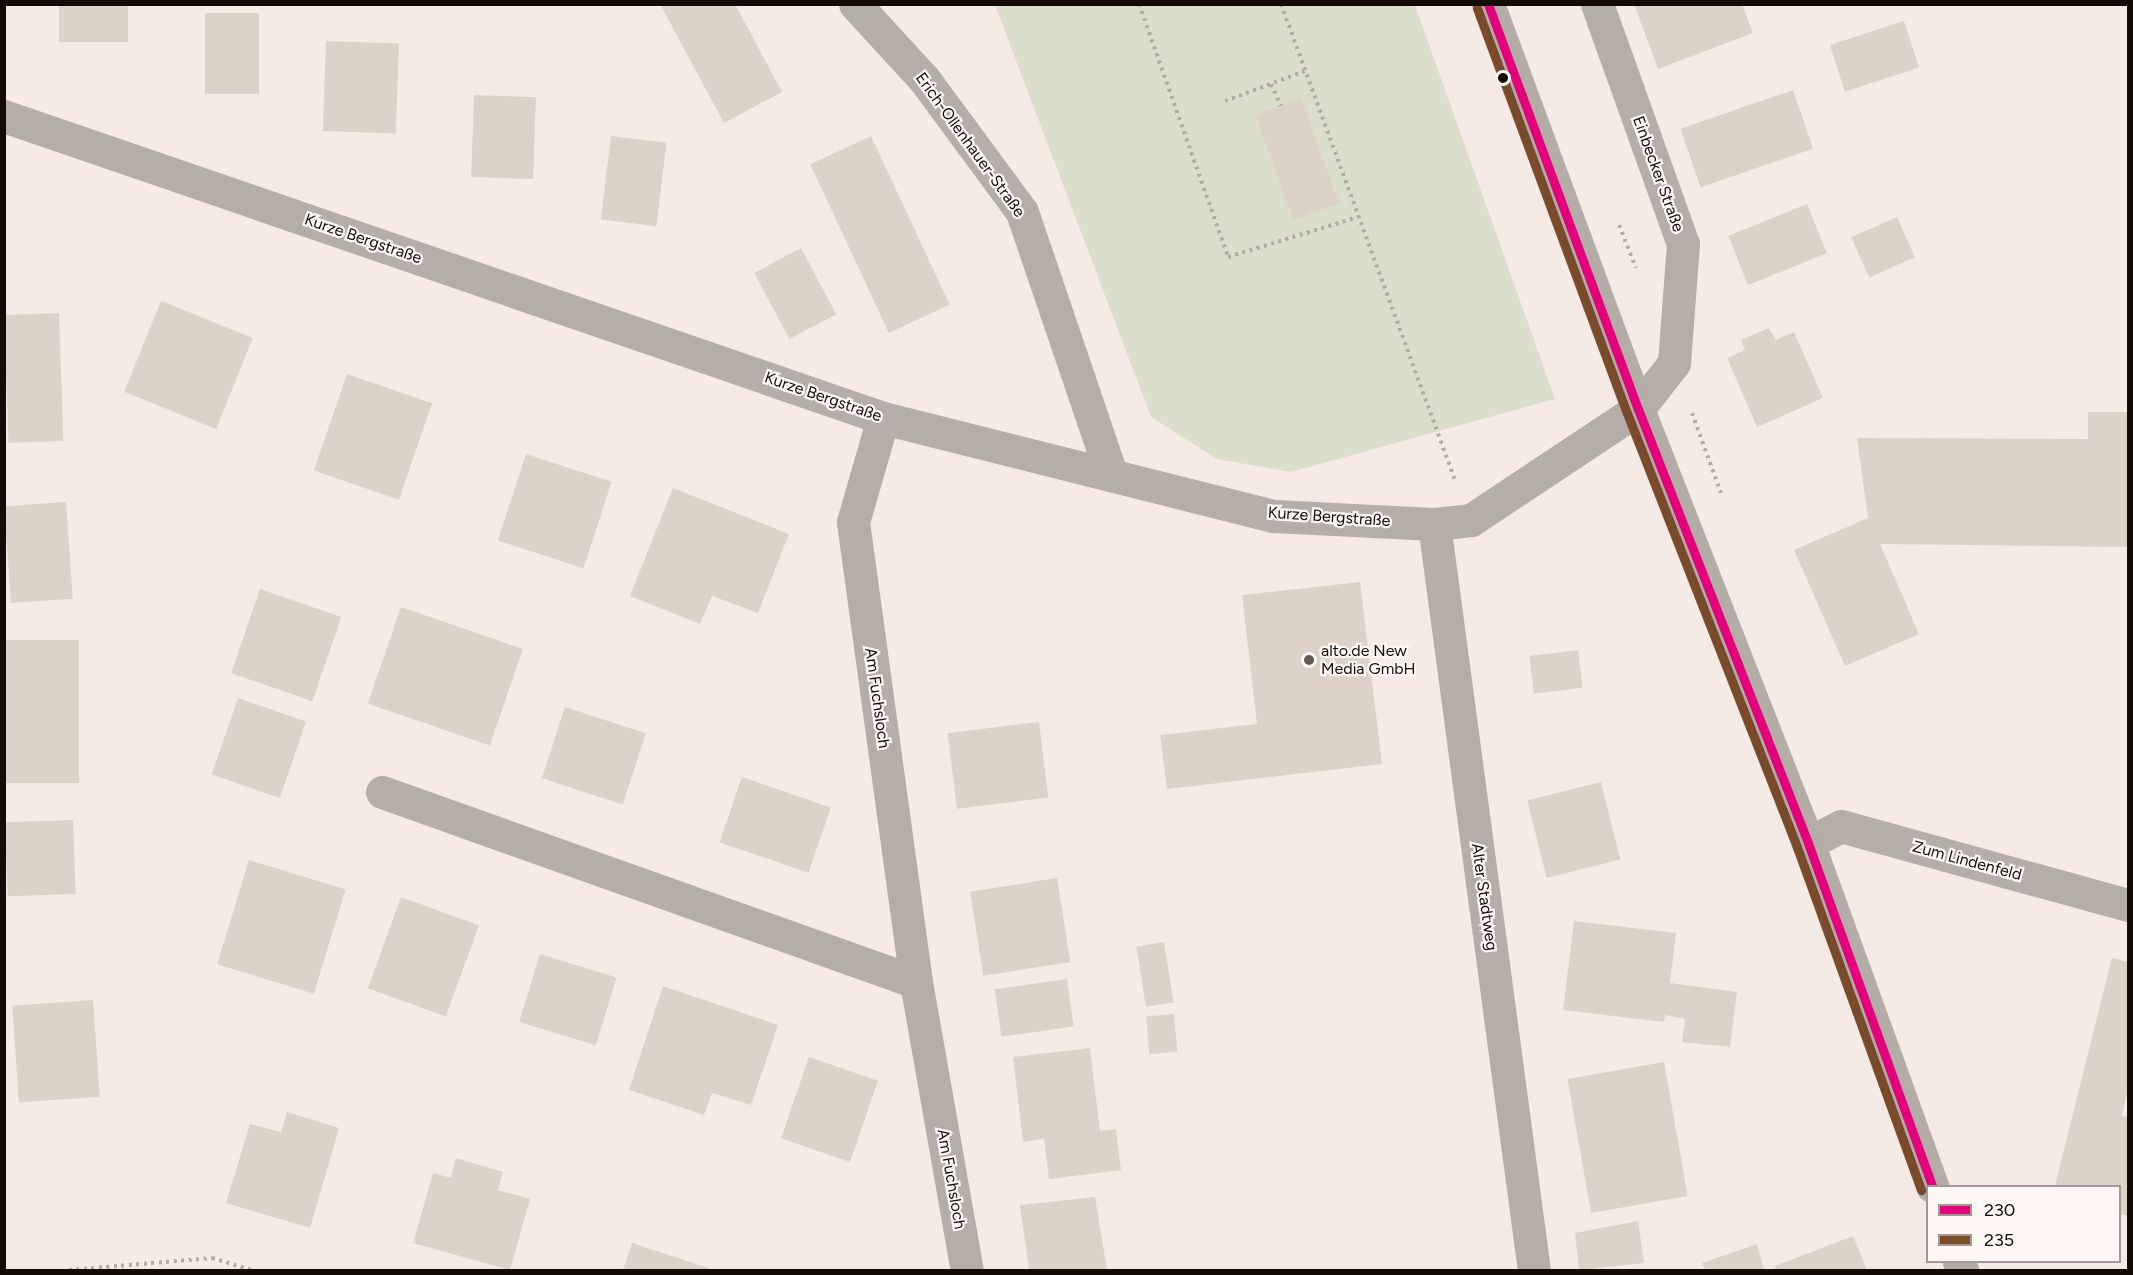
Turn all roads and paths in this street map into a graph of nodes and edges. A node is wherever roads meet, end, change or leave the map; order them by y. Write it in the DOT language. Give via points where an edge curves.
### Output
graph roads {
  1 [pos="855,4"];
  2 [pos="1139,4"];
  3 [pos="1281,4"];
  4 [pos="1488,4"];
  5 [pos="1597,4"];
  6 [pos="1305,71"];
  7 [pos="1271,84"];
  8 [pos="1225,101"];
  9 [pos="1281,106"];
  10 [pos="4,116"];
  11 [pos="1358,217"];
  12 [pos="1638,409"];
  13 [pos="882,418"];
  14 [pos="1111,474"];
  15 [pos="1471,520"];
  16 [pos="1434,524"];
  17 [pos="382,792"];
  18 [pos="1808,843"];
  19 [pos="2128,905"];
  20 [pos="916,982"];
  21 [pos="1932,1185"];
  22 [pos="69,1270"];
  23 [pos="252,1270"];
  24 [pos="968,1270"];
  25 [pos="1534,1270"];
  1 -- 14 [label="street, Erich-Ollenhauer-Straße" via="924,79 1023,212"];
  2 -- 11 [label="path" via="1228,257"];
  3 -- 6 [label="path"];
  4 -- 12 [label="street"];
  5 -- 12 [label="street, Einbecker Straße" via="1683,244 1674,363"];
  6 -- 7 [label="path"];
  6 -- 11 [label="path"];
  7 -- 8 [label="path"];
  7 -- 9 [label="path"];
  10 -- 13 [label="street, Kurze Bergstraße"];
  11 -- 15 [label="path"];
  12 -- 15 [label="street, Kurze Bergstraße"];
  12 -- 18 [label="street"];
  13 -- 14 [label="street, Kurze Bergstraße"];
  13 -- 20 [label="street, Am Fuchsloch" via="853,522"];
  14 -- 16 [label="street, Kurze Bergstraße" via="1274,516"];
  15 -- 16 [label="street, Kurze Bergstraße"];
  16 -- 25 [label="street, Alter Stadtweg"];
  17 -- 20 [label="street"];
  18 -- 19 [label="street, Zum Lindenfeld" via="1841,826"];
  18 -- 21 [label="street"];
  20 -- 24 [label="street, Am Fuchsloch"];
  22 -- 23 [label="path" via="212,1258"];
}
